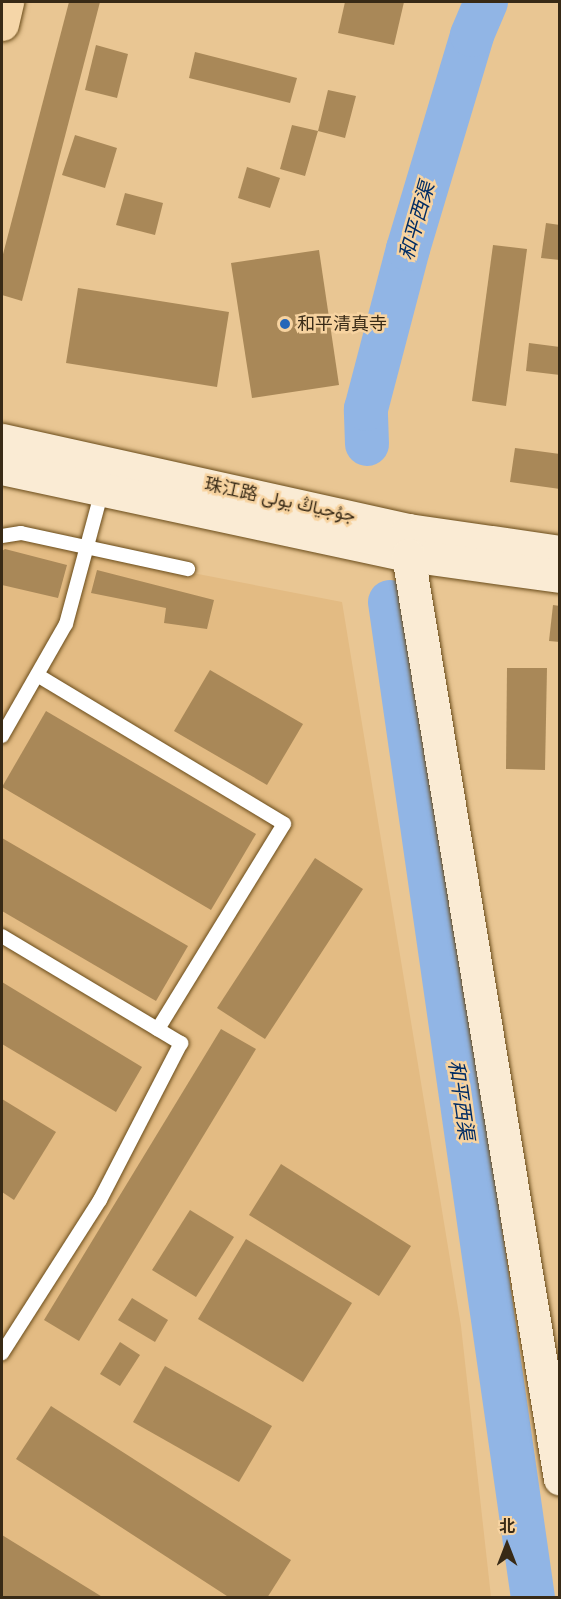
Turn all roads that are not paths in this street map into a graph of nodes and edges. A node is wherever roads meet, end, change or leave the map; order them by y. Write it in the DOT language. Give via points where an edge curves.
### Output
graph roads {
  1 [pos="7,2"];
  2 [pos="2,24"];
  3 [pos="2,440"];
  4 [pos="2,468"];
  5 [pos="102,491"];
  6 [pos="2,536"];
  7 [pos="408,542"];
  8 [pos="87,548"];
  9 [pos="560,552"];
  10 [pos="188,569"];
  11 [pos="560,576"];
  12 [pos="39,676"];
  13 [pos="2,736"];
  14 [pos="2,936"];
  15 [pos="158,1029"];
  16 [pos="2,1353"];
  17 [pos="560,1479"];
  1 -- 2 [label="main road"];
  3 -- 7 [label="street, 珠江路 جۇجياڭ يولى"];
  4 -- 5 [label="street, 珠江路 جۇجياڭ يولى"];
  5 -- 7 [label="street, 珠江路 جۇجياڭ يولى"];
  5 -- 8 [label="lane"];
  6 -- 8 [label="lane" via="21,532"];
  7 -- 9 [label="street, 珠江路 جۇجياڭ يولى"];
  7 -- 11 [label="street, 珠江路 جۇجياڭ يولى"];
  7 -- 17 [label="street"];
  8 -- 10 [label="lane"];
  8 -- 12 [label="lane" via="66,624"];
  12 -- 13 [label="lane"];
  12 -- 15 [label="lane" via="284,824"];
  14 -- 15 [label="lane"];
  15 -- 16 [label="lane" via="181,1043 100,1200"];
}
